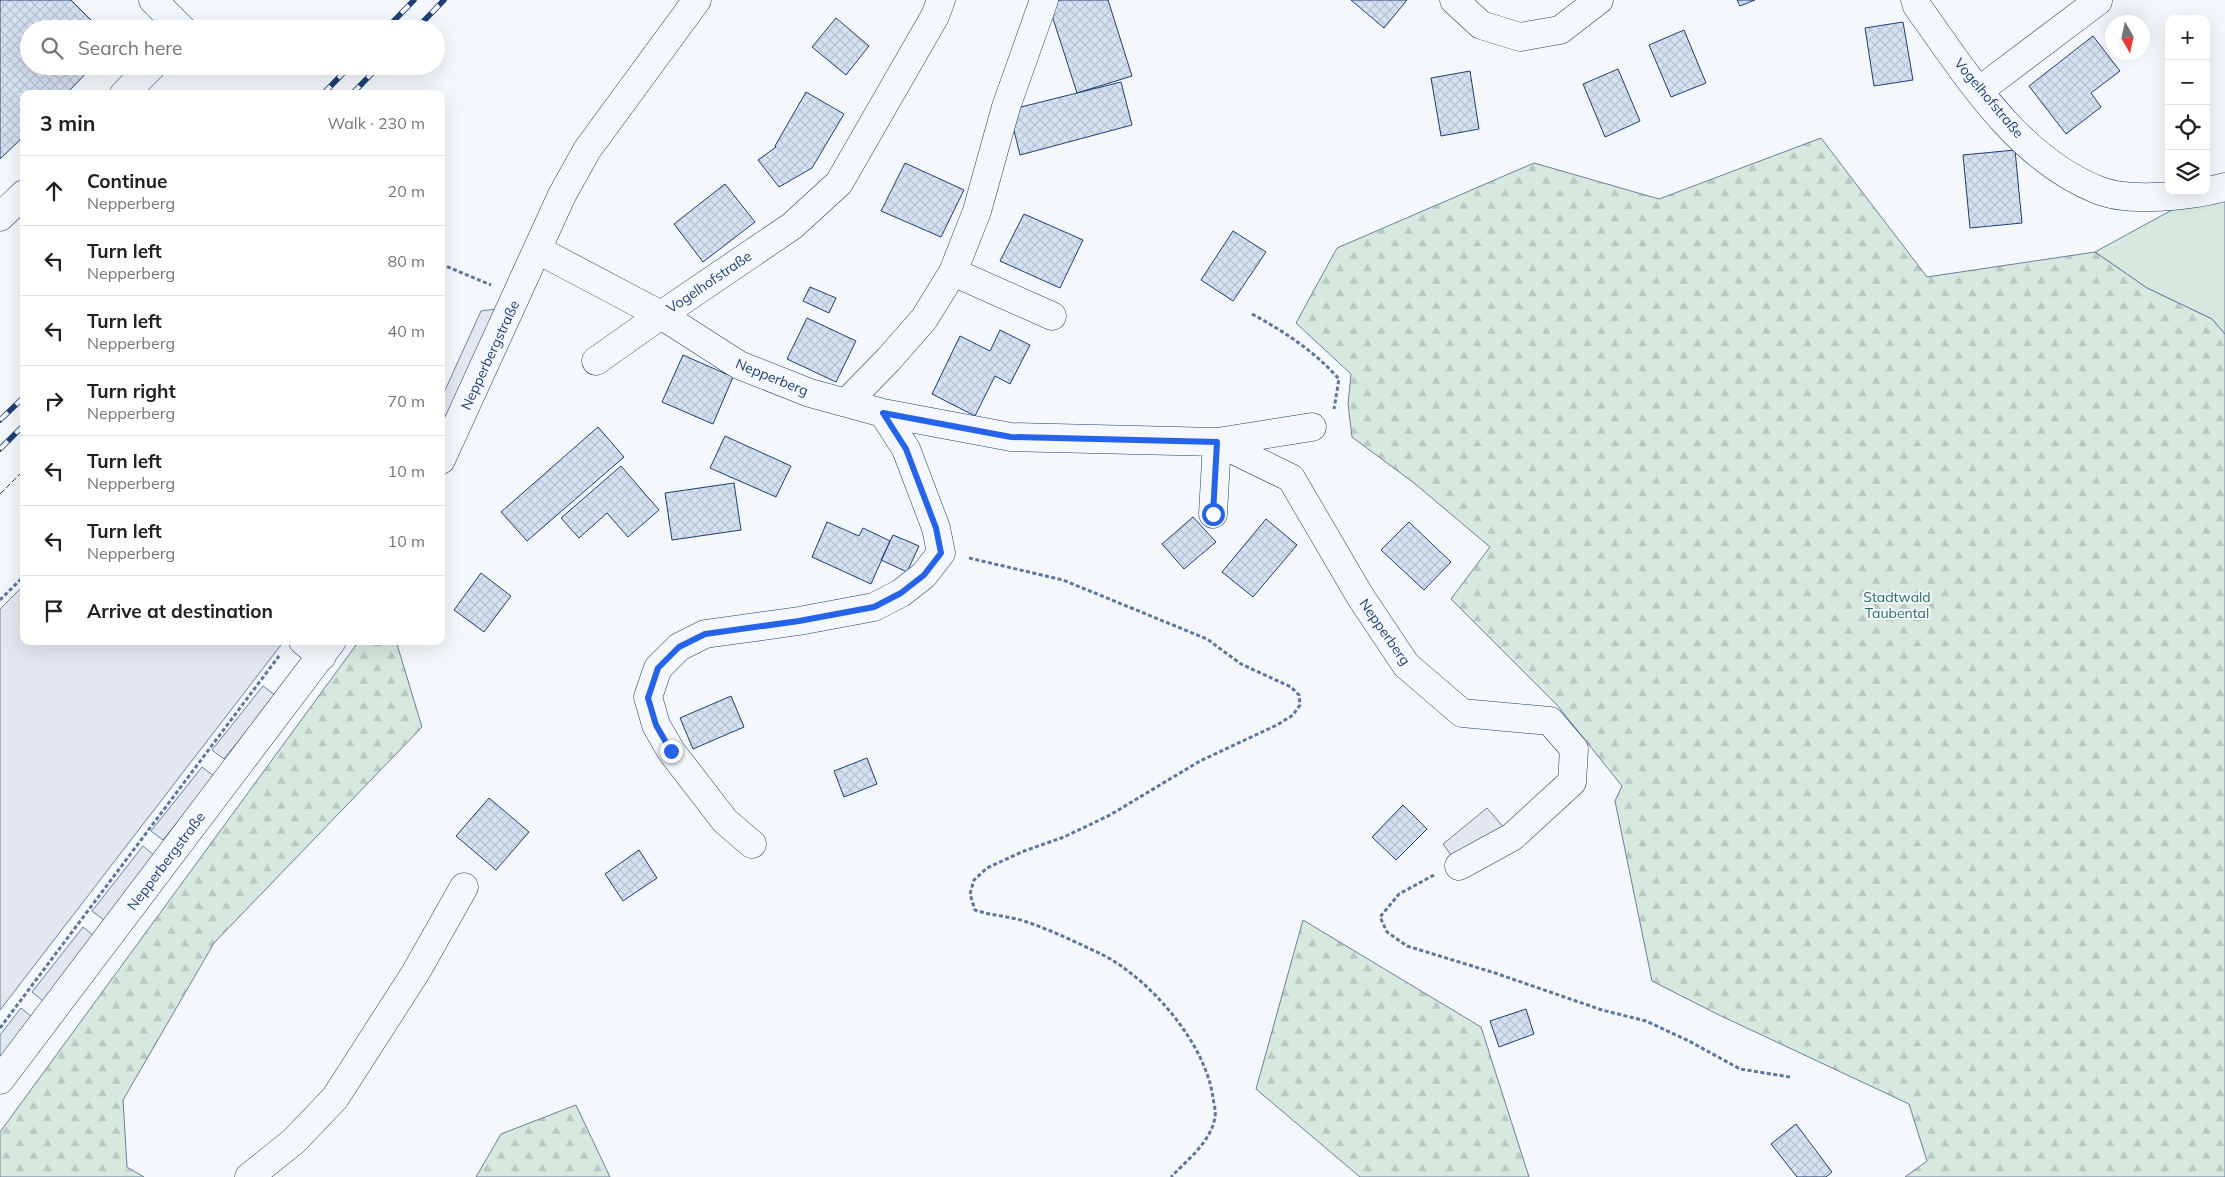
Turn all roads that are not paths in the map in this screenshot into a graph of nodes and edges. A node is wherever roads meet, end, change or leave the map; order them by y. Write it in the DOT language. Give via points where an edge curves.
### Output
graph roads {
  1 [pos="153,0"];
  2 [pos="697,0"];
  3 [pos="942,0"];
  4 [pos="1044,0"];
  5 [pos="1454,0"];
  6 [pos="1598,0"];
  7 [pos="1915,0"];
  8 [pos="2098,1"];
  9 [pos="173,20"];
  10 [pos="143,75"];
  11 [pos="128,90"];
  12 [pos="1980,90"];
  13 [pos="2225,187"];
  14 [pos="20,198"];
  15 [pos="0,217"];
  16 [pos="538,250"];
  17 [pos="954,272"];
  18 [pos="661,315"];
  19 [pos="1052,316"];
  20 [pos="596,362"];
  21 [pos="847,402"];
  22 [pos="883,413"];
  23 [pos="1312,427"];
  24 [pos="1217,442"];
  25 [pos="445,451"];
  26 [pos="1213,514"];
  27 [pos="310,647"];
  28 [pos="752,844"];
  29 [pos="1459,866"];
  30 [pos="464,886"];
  31 [pos="0,1080"];
  32 [pos="249,1177"];
  1 -- 9 [label="street"];
  2 -- 16 [label="street" via="587,150 562,195"];
  3 -- 18 [label="street, Vogelhofstraße" via="839,183 792,226"];
  4 -- 17 [label="street" via="1006,107 977,211"];
  5 -- 6 [label="street" via="1482,25 1520,37 1560,30"];
  7 -- 12 [label="street, Vogelhofstraße"];
  8 -- 12 [label="street"];
  10 -- 11 [label="street"];
  12 -- 13 [label="street, Vogelhofstraße" via="2015,132 2056,168 2099,191 2143,198"];
  14 -- 15 [label="street"];
  16 -- 18 [label="street, Vogelhofstraße"];
  16 -- 25 [label="street, Nepperbergstraße"];
  17 -- 19 [label="street"];
  17 -- 21 [label="street" via="924,319"];
  18 -- 20 [label="street"];
  18 -- 21 [label="street, Nepperberg" via="739,365 810,393"];
  21 -- 22 [label="street, Nepperberg"];
  22 -- 24 [label="street, Nepperberg" via="1011,437"];
  22 -- 28 [label="street" via="906,449 936,528 941,553 924,575 901,593 874,607 705,634 679,647 658,668 648,698 656,725 671,751 725,821"];
  23 -- 24 [label="street"];
  24 -- 26 [label="street"];
  24 -- 29 [label="street, Nepperberg" via="1291,478 1360,596 1406,665 1462,713 1550,721 1574,749 1572,782 1512,837"];
  27 -- 31 [label="street, Nepperbergstraße"];
  30 -- 32 [label="street" via="416,972 335,1098 294,1140"];
}
